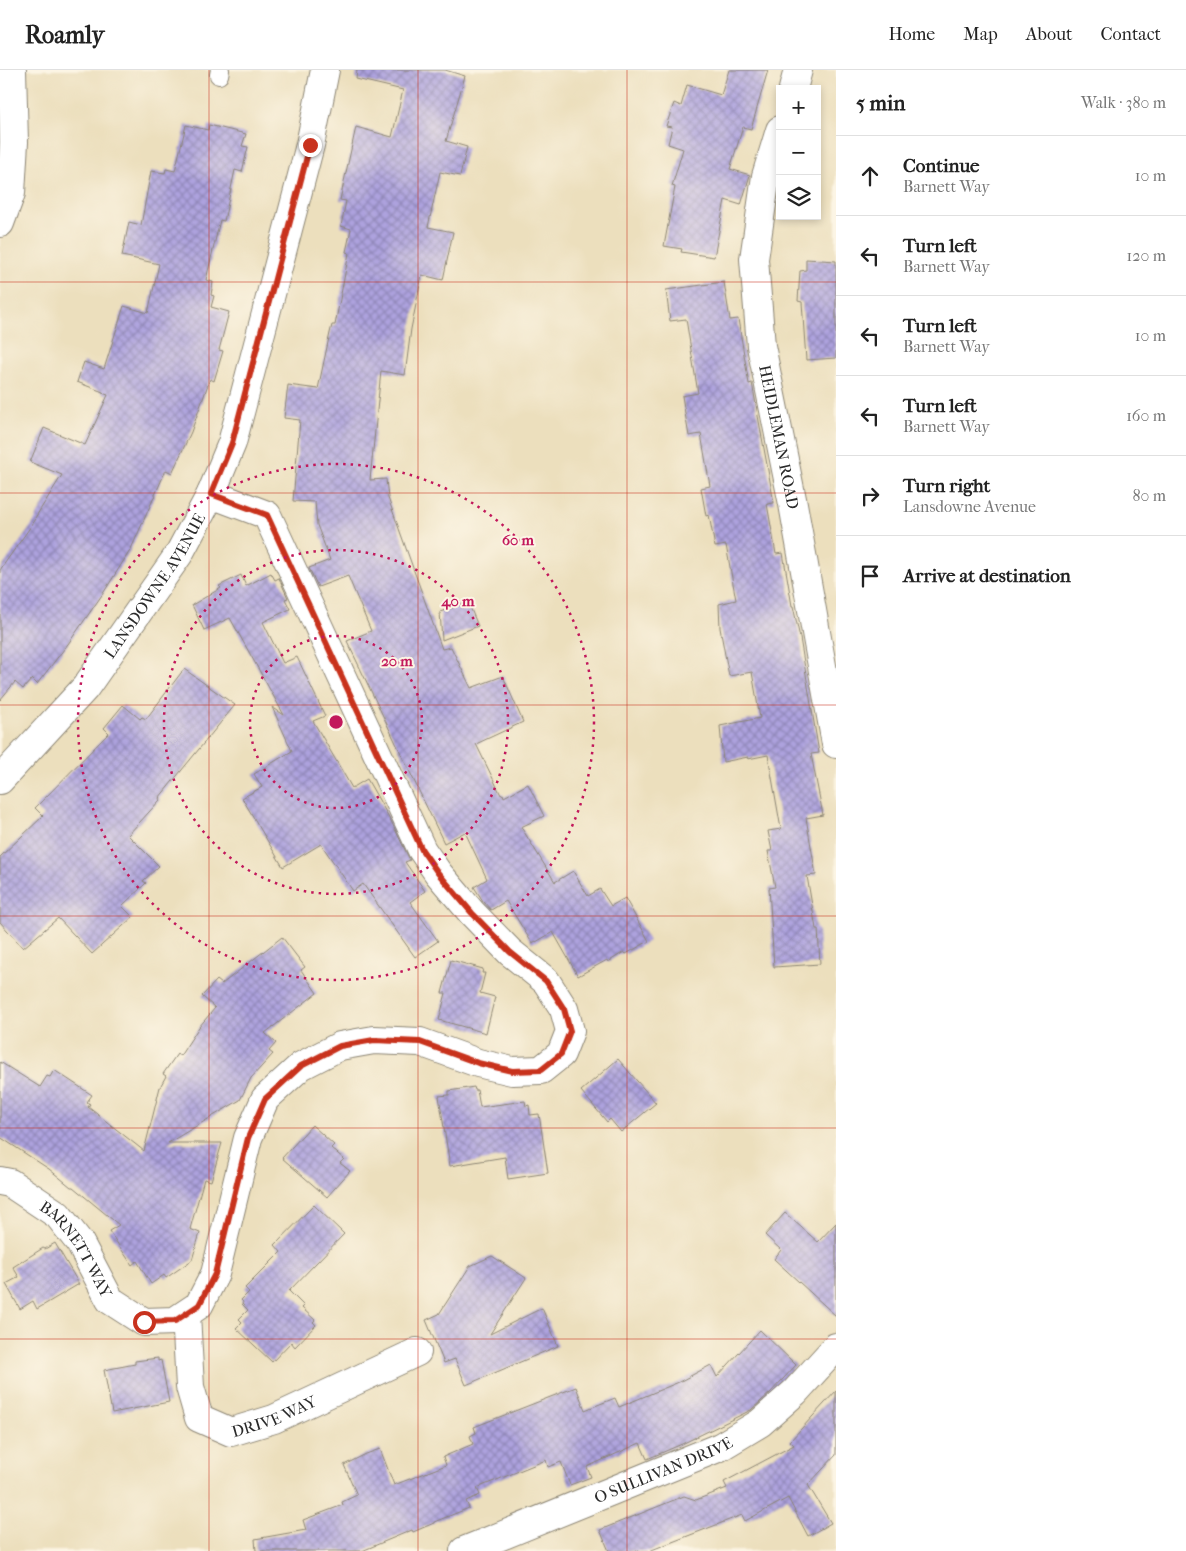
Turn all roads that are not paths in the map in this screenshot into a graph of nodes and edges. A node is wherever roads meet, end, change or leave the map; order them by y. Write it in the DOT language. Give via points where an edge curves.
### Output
graph roads {
  1 [pos="325,70"];
  2 [pos="798,70"];
  3 [pos="8,78"];
  4 [pos="794,85"];
  5 [pos="776,143"];
  6 [pos="0,223"];
  7 [pos="211,494"];
  8 [pos="836,744"];
  9 [pos="0,780"];
  10 [pos="0,1181"];
  11 [pos="186,1314"];
  12 [pos="836,1347"];
  13 [pos="416,1352"];
  14 [pos="464,1551"];
  1 -- 7 [label="street, LANSDOWNE AVENUE" via="310,145 232,443"];
  2 -- 4 [label="street"];
  3 -- 6 [label="street" via="14,142 11,193"];
  5 -- 8 [label="street, HEIDLEMAN ROAD" via="766,176 754,258 761,346"];
  7 -- 9 [label="street, LANSDOWNE AVENUE" via="179,554 84,688"];
  7 -- 11 [label="street, BARNETT WAY" via="267,515 422,850 491,933 546,981 564,1009 570,1031 561,1054 541,1070 512,1071 478,1063 420,1042 374,1040 340,1046 301,1066 265,1099 248,1138 215,1274 199,1305"];
  10 -- 11 [label="street, BARNETT WAY" via="10,1183 58,1215 80,1243 110,1300 144,1322 175,1321"];
  11 -- 13 [label="street, DRIVE WAY" via="190,1387 199,1418 230,1432 274,1419"];
  12 -- 14 [label="street, O SULLIVAN DRIVE" via="760,1423 720,1447"];
}
